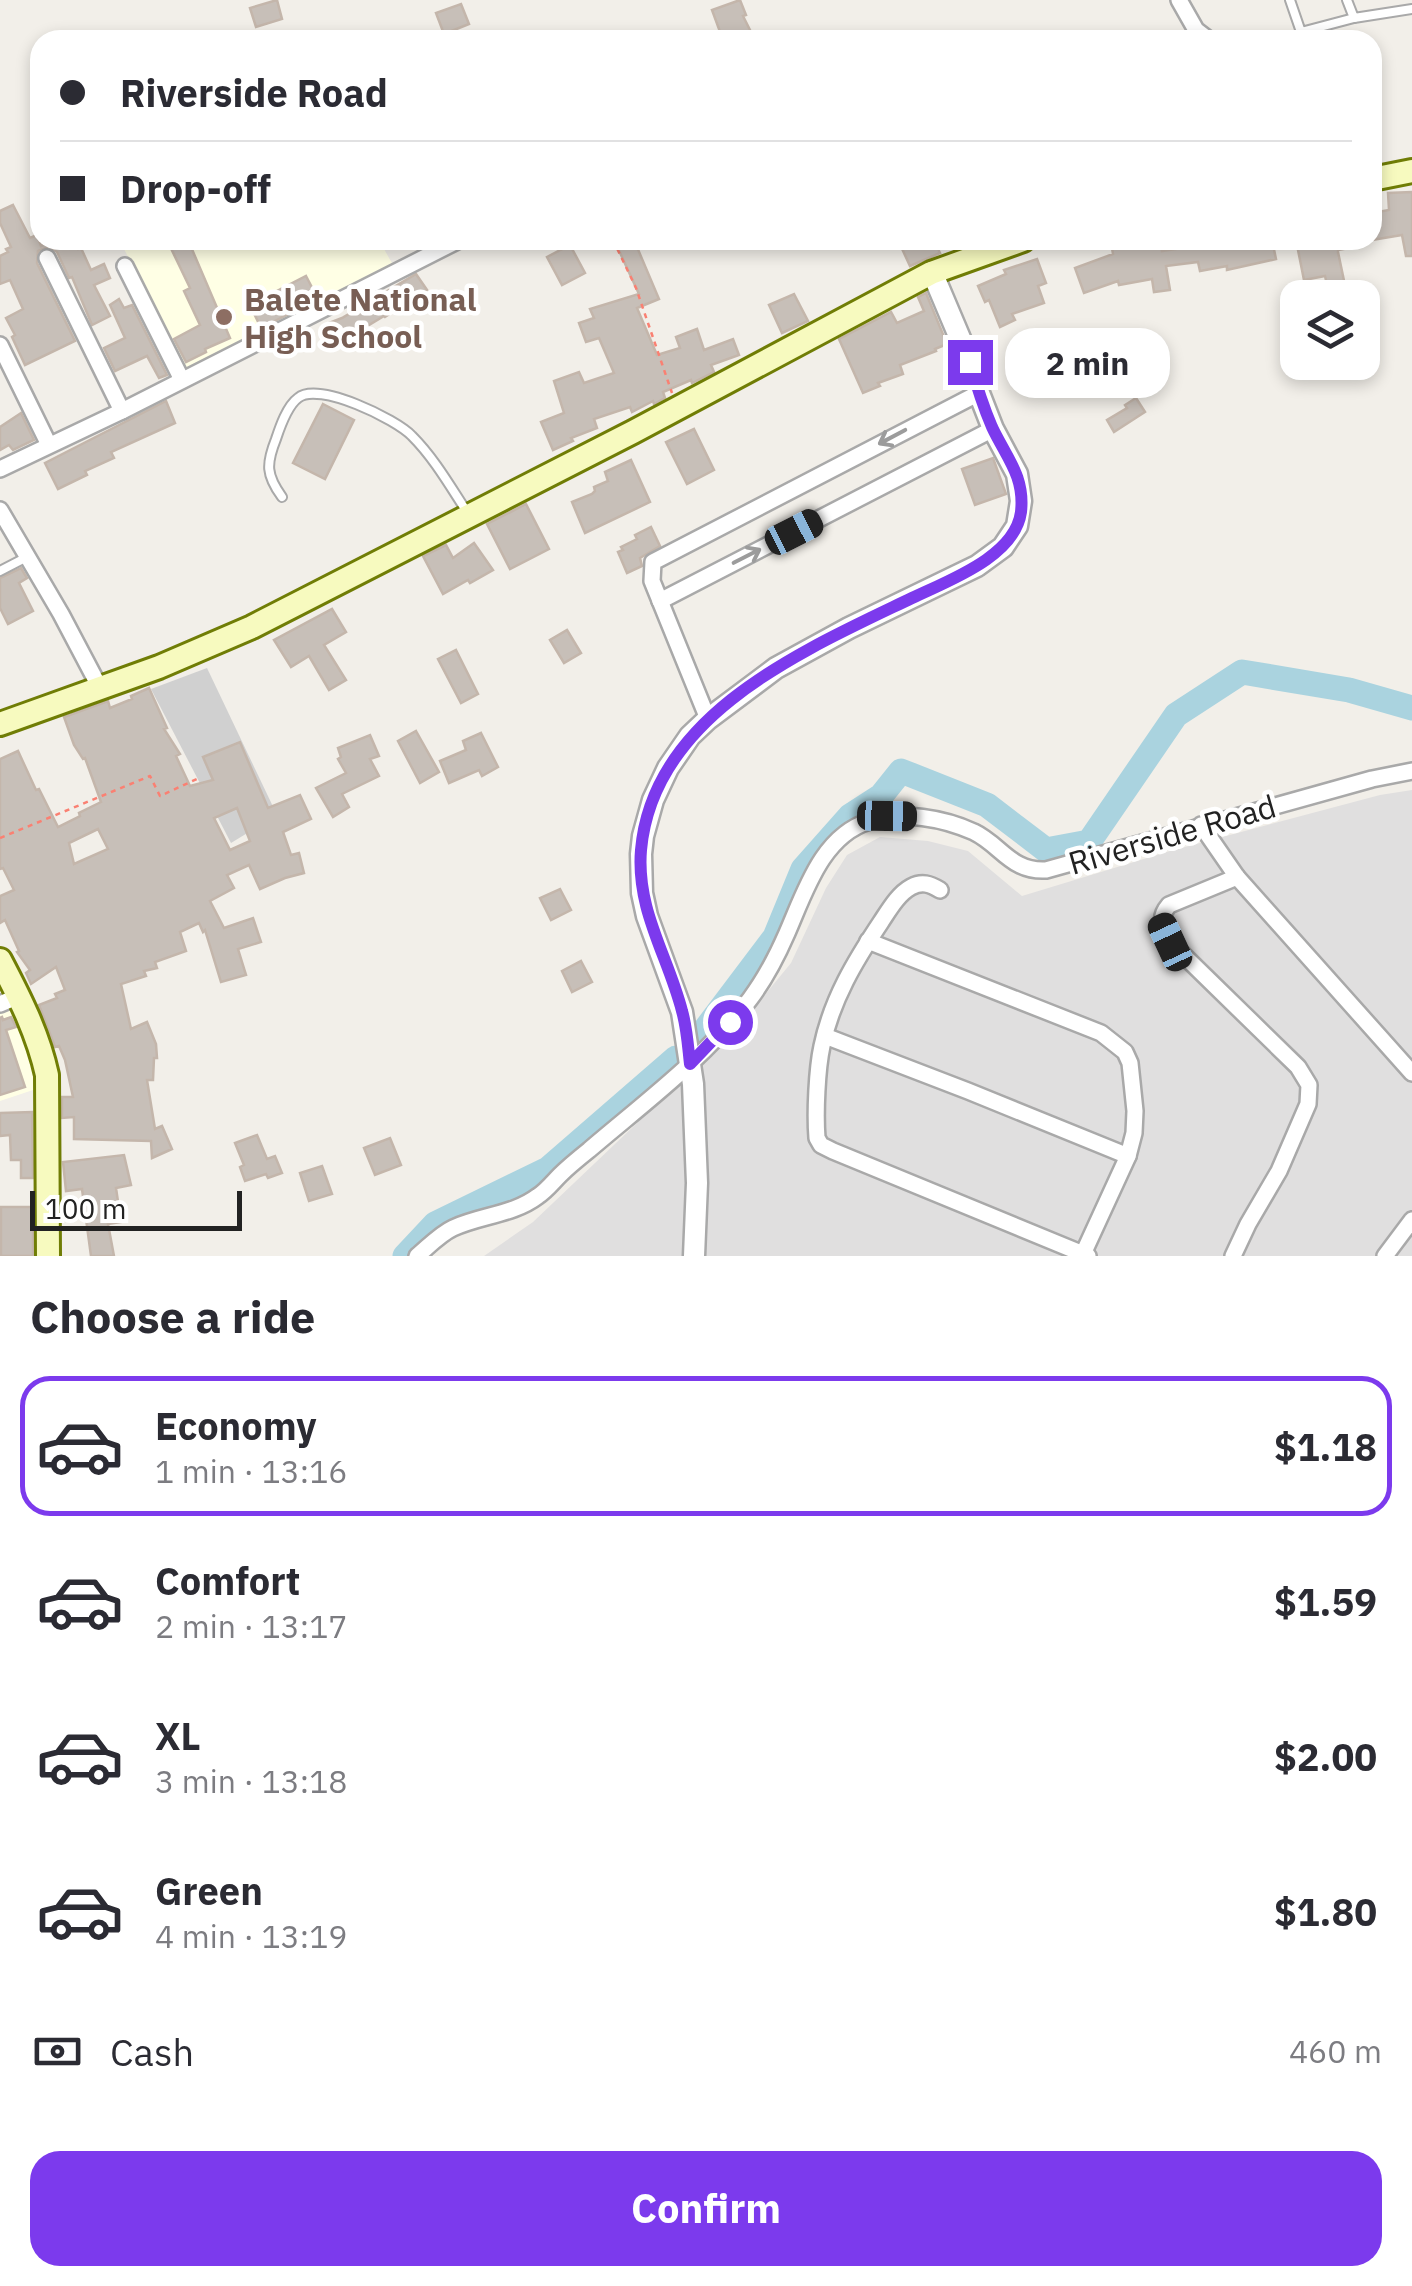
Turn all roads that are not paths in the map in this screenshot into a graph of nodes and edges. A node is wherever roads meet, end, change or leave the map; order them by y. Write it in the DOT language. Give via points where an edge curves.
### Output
graph roads {
  1 [pos="1179,0"];
  2 [pos="1290,0"];
  3 [pos="1347,0"];
  4 [pos="1412,8"];
  5 [pos="1354,18"];
  6 [pos="1196,30"];
  7 [pos="1299,30"];
  8 [pos="1308,30"];
  9 [pos="1412,171"];
  10 [pos="1382,173"];
  11 [pos="429,250"];
  12 [pos="995,250"];
  13 [pos="47,258"];
  14 [pos="126,266"];
  15 [pos="932,272"];
  16 [pos="0,344"];
  17 [pos="182,380"];
  18 [pos="978,393"];
  19 [pos="122,410"];
  20 [pos="993,429"];
  21 [pos="49,445"];
  22 [pos="0,469"];
  23 [pos="282,497"];
  24 [pos="0,511"];
  25 [pos="470,516"];
  26 [pos="27,557"];
  27 [pos="0,570"];
  28 [pos="660,601"];
  29 [pos="100,688"];
  30 [pos="708,719"];
  31 [pos="0,724"];
  32 [pos="1412,772"];
  33 [pos="1201,825"];
  34 [pos="1237,878"];
  35 [pos="940,890"];
  36 [pos="868,941"];
  37 [pos="0,960"];
  38 [pos="9,999"];
  39 [pos="824,1036"];
  40 [pos="690,1064"];
  41 [pos="1412,1074"];
  42 [pos="1128,1156"];
  43 [pos="1412,1220"];
  44 [pos="1086,1255"];
  45 [pos="48,1256"];
  46 [pos="417,1256"];
  47 [pos="694,1256"];
  48 [pos="1233,1256"];
  49 [pos="1386,1256"];
  1 -- 6 [label="street"];
  2 -- 7 [label="lane"];
  3 -- 5 [label="lane"];
  4 -- 5 [label="lane"];
  5 -- 8 [label="lane"];
  9 -- 10 [label="main road"];
  11 -- 17 [label="street"];
  12 -- 15 [label="main road"];
  13 -- 19 [label="street"];
  14 -- 17 [label="street"];
  15 -- 18 [label="street"];
  15 -- 25 [label="main road"];
  16 -- 21 [label="street"];
  17 -- 19 [label="street"];
  18 -- 20 [label="street"];
  18 -- 28 [label="street, one-way" via="653,562"];
  19 -- 21 [label="street"];
  28 -- 20 [label="street, one-way"];
  20 -- 30 [label="street" via="1020,487 1017,526 1002,546 978,566 776,668"];
  21 -- 22 [label="street"];
  23 -- 25 [label="lane" via="270,480 269,456 292,405 299,396 316,394 356,403 408,432"];
  24 -- 26 [label="street"];
  25 -- 29 [label="main road" via="252,626"];
  26 -- 27 [label="lane"];
  26 -- 29 [label="street"];
  28 -- 30 [label="street"];
  29 -- 31 [label="main road"];
  30 -- 40 [label="street" via="668,768 641,854 647,916 682,1012"];
  32 -- 33 [label="street, Riverside Road"];
  33 -- 34 [label="street"];
  33 -- 40 [label="street, Riverside Road" via="1032,871 976,833 938,820 887,816 865,822 830,849 759,985"];
  34 -- 41 [label="street"];
  34 -- 48 [label="street" via="1169,905 1161,921 1170,942 1298,1067 1308,1085 1308,1104"];
  35 -- 36 [label="street" via="927,884 906,890"];
  36 -- 39 [label="street" via="848,972"];
  36 -- 42 [label="street" via="1115,1042 1132,1074"];
  37 -- 38 [label="main road"];
  38 -- 45 [label="main road" via="42,1052 48,1076"];
  39 -- 42 [label="street"];
  39 -- 44 [label="street" via="816,1129 822,1145"];
  40 -- 46 [label="street, Riverside Road" via="539,1196 452,1228"];
  40 -- 47 [label="street"];
  42 -- 44 [label="street"];
  43 -- 49 [label="street"];
}
